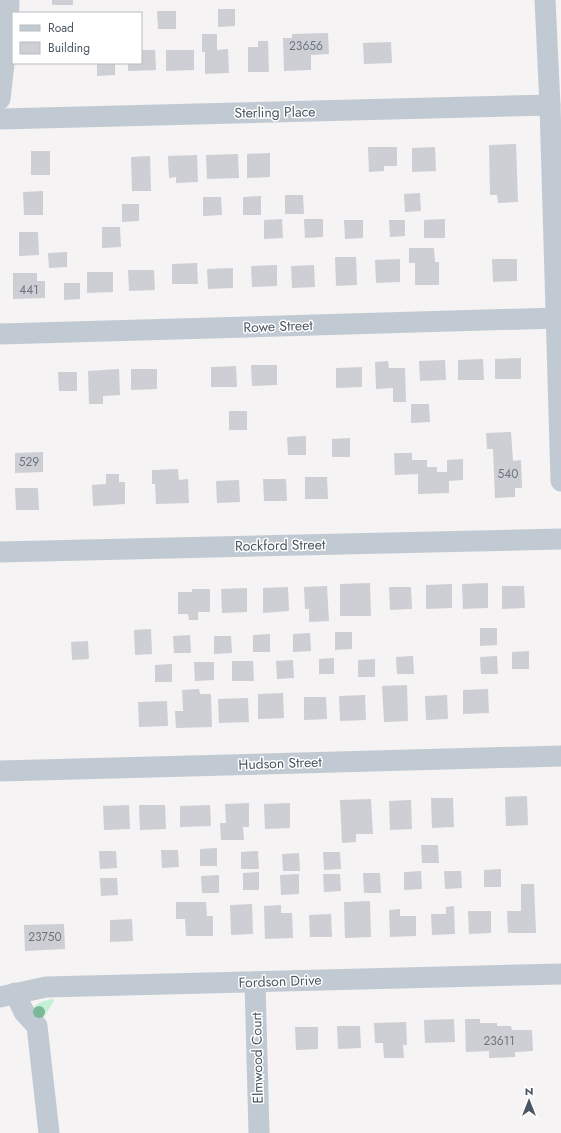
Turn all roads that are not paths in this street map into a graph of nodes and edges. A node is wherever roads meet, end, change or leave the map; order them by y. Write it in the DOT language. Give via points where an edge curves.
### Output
graph roads {
  1 [pos="9,0"];
  2 [pos="545,0"];
  3 [pos="0,99"];
  4 [pos="550,105"];
  5 [pos="0,119"];
  6 [pos="556,318"];
  7 [pos="0,334"];
  8 [pos="561,481"];
  9 [pos="561,538"];
  10 [pos="0,552"];
  11 [pos="561,756"];
  12 [pos="0,771"];
  13 [pos="561,974"];
  14 [pos="255,982"];
  15 [pos="7,995"];
  16 [pos="49,1133"];
  17 [pos="259,1133"];
  1 -- 3 [label="street"];
  2 -- 4 [label="street"];
  4 -- 5 [label="street, Sterling Place"];
  4 -- 6 [label="street"];
  6 -- 7 [label="street, Rowe Street"];
  6 -- 8 [label="street"];
  9 -- 10 [label="street, Rockford Street"];
  11 -- 12 [label="street, Hudson Street"];
  13 -- 14 [label="street, Fordson Drive"];
  14 -- 15 [label="street, Fordson Drive" via="46,987"];
  14 -- 17 [label="street, Elmwood Court"];
  15 -- 16 [label="street" via="37,1026"];
}
